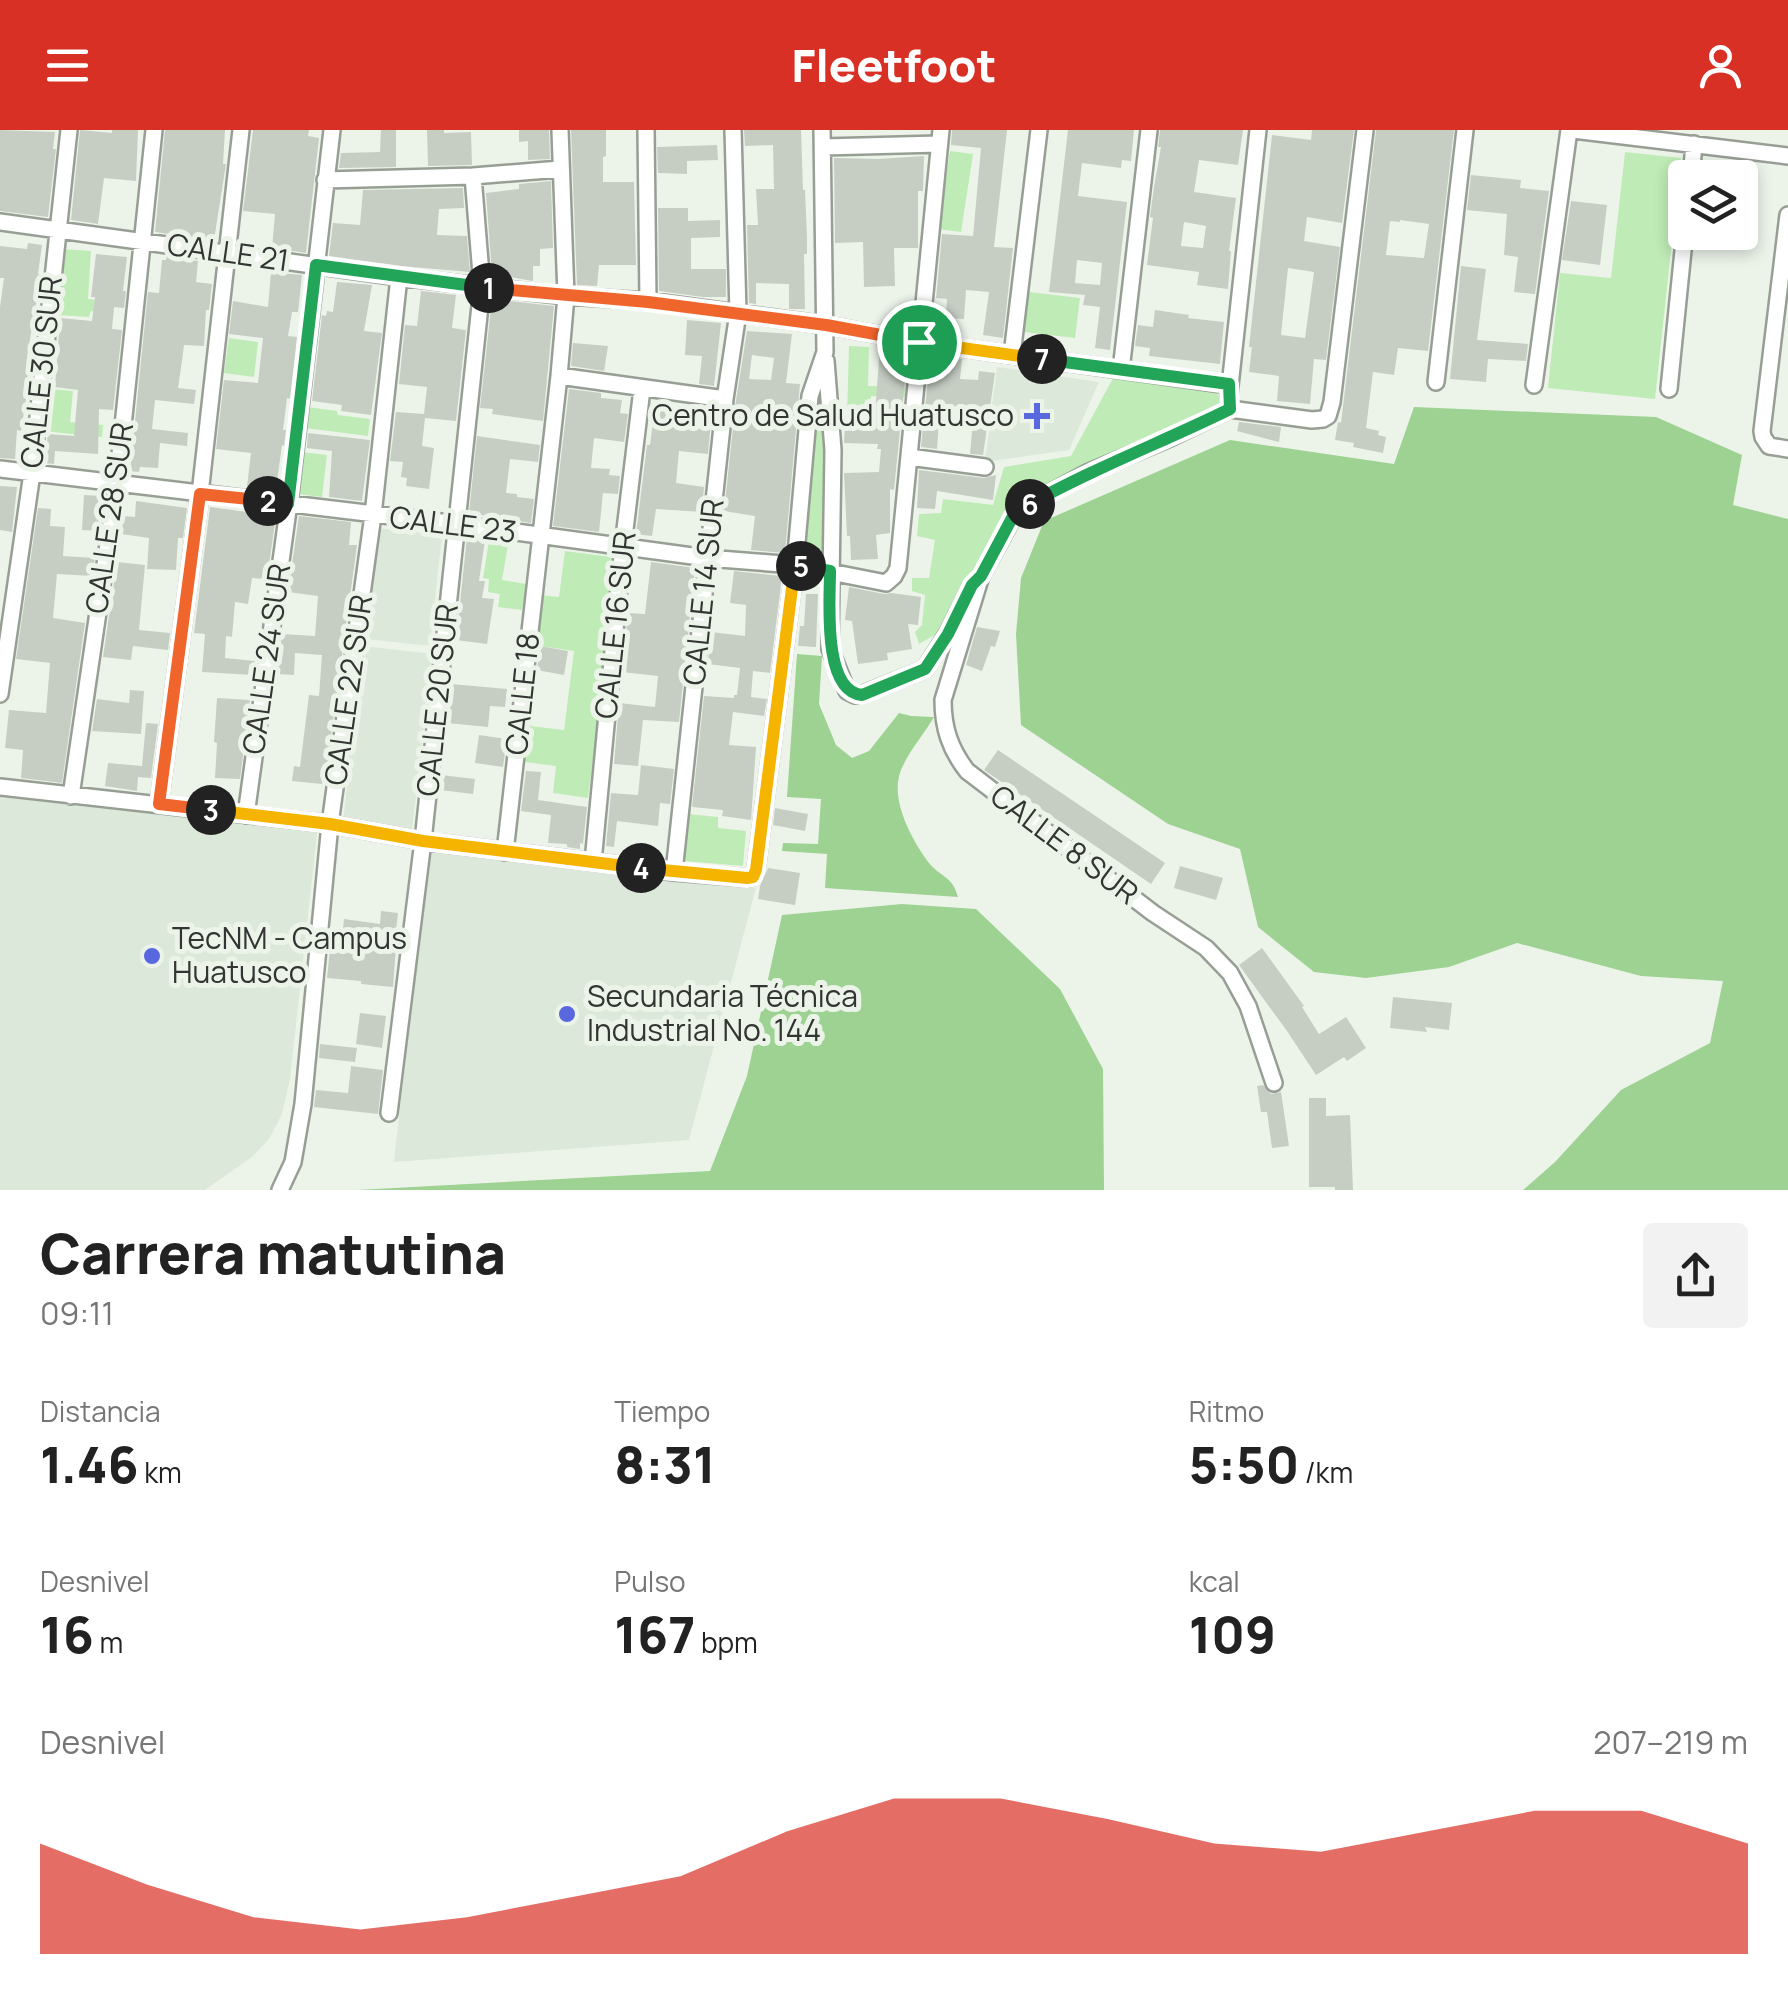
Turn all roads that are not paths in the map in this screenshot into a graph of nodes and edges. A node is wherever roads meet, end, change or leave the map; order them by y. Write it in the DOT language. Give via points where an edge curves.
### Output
graph roads {
  1 [pos="69,130"];
  2 [pos="154,130"];
  3 [pos="242,130"];
  4 [pos="332,130"];
  5 [pos="560,130"];
  6 [pos="646,130"];
  7 [pos="733,130"];
  8 [pos="1039,130"];
  9 [pos="1149,130"];
  10 [pos="1258,130"];
  11 [pos="1364,130"];
  12 [pos="1466,130"];
  13 [pos="1571,130"];
  14 [pos="1651,134"];
  15 [pos="940,137"];
  16 [pos="822,138"];
  17 [pos="1694,144"];
  18 [pos="1788,156"];
  19 [pos="1692,160"];
  20 [pos="560,169"];
  21 [pos="473,176"];
  22 [pos="326,180"];
  23 [pos="1788,215"];
  24 [pos="0,222"];
  25 [pos="58,228"];
  26 [pos="141,240"];
  27 [pos="1683,250"];
  28 [pos="227,254"];
  29 [pos="316,265"];
  30 [pos="399,277"];
  31 [pos="482,287"];
  32 [pos="566,296"];
  33 [pos="648,302"];
  34 [pos="738,314"];
  35 [pos="826,325"];
  36 [pos="919,342"];
  37 [pos="825,352"];
  38 [pos="1012,355"];
  39 [pos="1121,370"];
  40 [pos="559,376"];
  41 [pos="1436,382"];
  42 [pos="1229,384"];
  43 [pos="1534,385"];
  44 [pos="642,388"];
  45 [pos="1669,389"];
  46 [pos="725,399"];
  47 [pos="1230,409"];
  48 [pos="1788,450"];
  49 [pos="909,457"];
  50 [pos="985,467"];
  51 [pos="0,469"];
  52 [pos="32,473"];
  53 [pos="117,482"];
  54 [pos="200,494"];
  55 [pos="288,504"];
  56 [pos="373,515"];
  57 [pos="458,524"];
  58 [pos="540,536"];
  59 [pos="624,546"];
  60 [pos="707,558"];
  61 [pos="795,565"];
  62 [pos="830,571"];
  63 [pos="981,576"];
  64 [pos="0,694"];
  65 [pos="0,788"];
  66 [pos="70,796"];
  67 [pos="159,804"];
  68 [pos="246,815"];
  69 [pos="330,824"];
  70 [pos="423,841"];
  71 [pos="505,852"];
  72 [pos="592,862"];
  73 [pos="674,872"];
  74 [pos="1274,1083"];
  75 [pos="389,1112"];
  76 [pos="280,1190"];
  1 -- 25 [label="street, CALLE 30 SUR"];
  2 -- 26 [label="street, CALLE 28 SUR"];
  3 -- 28 [label="street"];
  4 -- 22 [label="street, CALLE 24 SUR"];
  5 -- 20 [label="street, CALLE 18"];
  6 -- 33 [label="street"];
  7 -- 34 [label="street, CALLE 14 SUR"];
  8 -- 38 [label="street"];
  9 -- 39 [label="street"];
  10 -- 42 [label="street"];
  11 -- 47 [label="street" via="1328,416 1312,420"];
  12 -- 41 [label="street"];
  13 -- 14 [label="street"];
  13 -- 43 [label="street"];
  14 -- 17 [label="street"];
  15 -- 16 [label="street"];
  15 -- 36 [label="street"];
  16 -- 35 [label="street"];
  17 -- 18 [label="street"];
  17 -- 19 [label="street"];
  20 -- 21 [label="street"];
  20 -- 32 [label="street, CALLE 18"];
  21 -- 22 [label="street"];
  21 -- 31 [label="street, CALLE 20 SUR"];
  22 -- 29 [label="street, CALLE 24 SUR"];
  23 -- 48 [label="street" via="1762,431 1769,446"];
  24 -- 25 [label="street, CALLE 21"];
  25 -- 26 [label="street, CALLE 21"];
  25 -- 52 [label="street, CALLE 30 SUR"];
  26 -- 28 [label="street, CALLE 21"];
  26 -- 53 [label="street, CALLE 28 SUR"];
  27 -- 45 [label="street"];
  28 -- 29 [label="street, CALLE 21"];
  28 -- 54 [label="street"];
  29 -- 30 [label="street, CALLE 21"];
  29 -- 55 [label="street, CALLE 24 SUR"];
  30 -- 31 [label="street, CALLE 21"];
  30 -- 56 [label="street, CALLE 22 SUR"];
  31 -- 32 [label="street, CALLE 21"];
  31 -- 57 [label="street, CALLE 20 SUR"];
  32 -- 33 [label="street, CALLE 21"];
  32 -- 40 [label="street, CALLE 18"];
  33 -- 34 [label="street, CALLE 21"];
  34 -- 35 [label="street, CALLE 21"];
  34 -- 46 [label="street, CALLE 14 SUR"];
  35 -- 36 [label="street, CALLE 21"];
  35 -- 37 [label="street"];
  36 -- 38 [label="street, CALLE 21"];
  36 -- 49 [label="street"];
  37 -- 61 [label="street" via="810,396"];
  37 -- 62 [label="street, CALLE 8 SUR"];
  38 -- 39 [label="street, CALLE 21"];
  39 -- 42 [label="street, CALLE 21"];
  40 -- 44 [label="street"];
  40 -- 58 [label="street, CALLE 18"];
  42 -- 47 [label="street"];
  44 -- 46 [label="street"];
  44 -- 59 [label="street, CALLE 16 SUR"];
  46 -- 60 [label="street, CALLE 14 SUR"];
  47 -- 63 [label="street, CALLE 8 SUR" via="1031,504 1012,518"];
  49 -- 50 [label="street"];
  49 -- 62 [label="street, CALLE 23" via="894,576 886,583"];
  51 -- 52 [label="street, CALLE 23"];
  52 -- 53 [label="street, CALLE 23"];
  52 -- 64 [label="street, CALLE 30 SUR"];
  53 -- 54 [label="street, CALLE 23"];
  53 -- 66 [label="street, CALLE 28 SUR"];
  54 -- 55 [label="street, CALLE 23"];
  54 -- 67 [label="street"];
  55 -- 56 [label="street, CALLE 23"];
  55 -- 68 [label="street, CALLE 24 SUR"];
  56 -- 57 [label="street, CALLE 23"];
  56 -- 69 [label="street, CALLE 22 SUR"];
  57 -- 58 [label="street, CALLE 23"];
  57 -- 70 [label="street, CALLE 20 SUR"];
  58 -- 59 [label="street, CALLE 23"];
  58 -- 71 [label="street, CALLE 18"];
  59 -- 60 [label="street, CALLE 23"];
  59 -- 72 [label="street, CALLE 16 SUR"];
  60 -- 61 [label="street, CALLE 23"];
  60 -- 73 [label="street, CALLE 14 SUR"];
  61 -- 62 [label="street, CALLE 23"];
  61 -- 73 [label="street" via="756,870 747,878"];
  62 -- 63 [label="street, CALLE 8 SUR" via="830,649 854,695 925,669"];
  63 -- 74 [label="street, CALLE 8 SUR" via="943,700 956,758 1206,948 1248,1006"];
  65 -- 66 [label="street"];
  66 -- 67 [label="street"];
  67 -- 68 [label="street"];
  68 -- 69 [label="street"];
  69 -- 70 [label="street"];
  69 -- 76 [label="street, CALLE 22 SUR" via="303,1104 293,1162"];
  70 -- 71 [label="street"];
  70 -- 75 [label="street, CALLE 20 SUR"];
  71 -- 72 [label="street"];
  72 -- 73 [label="street"];
}
